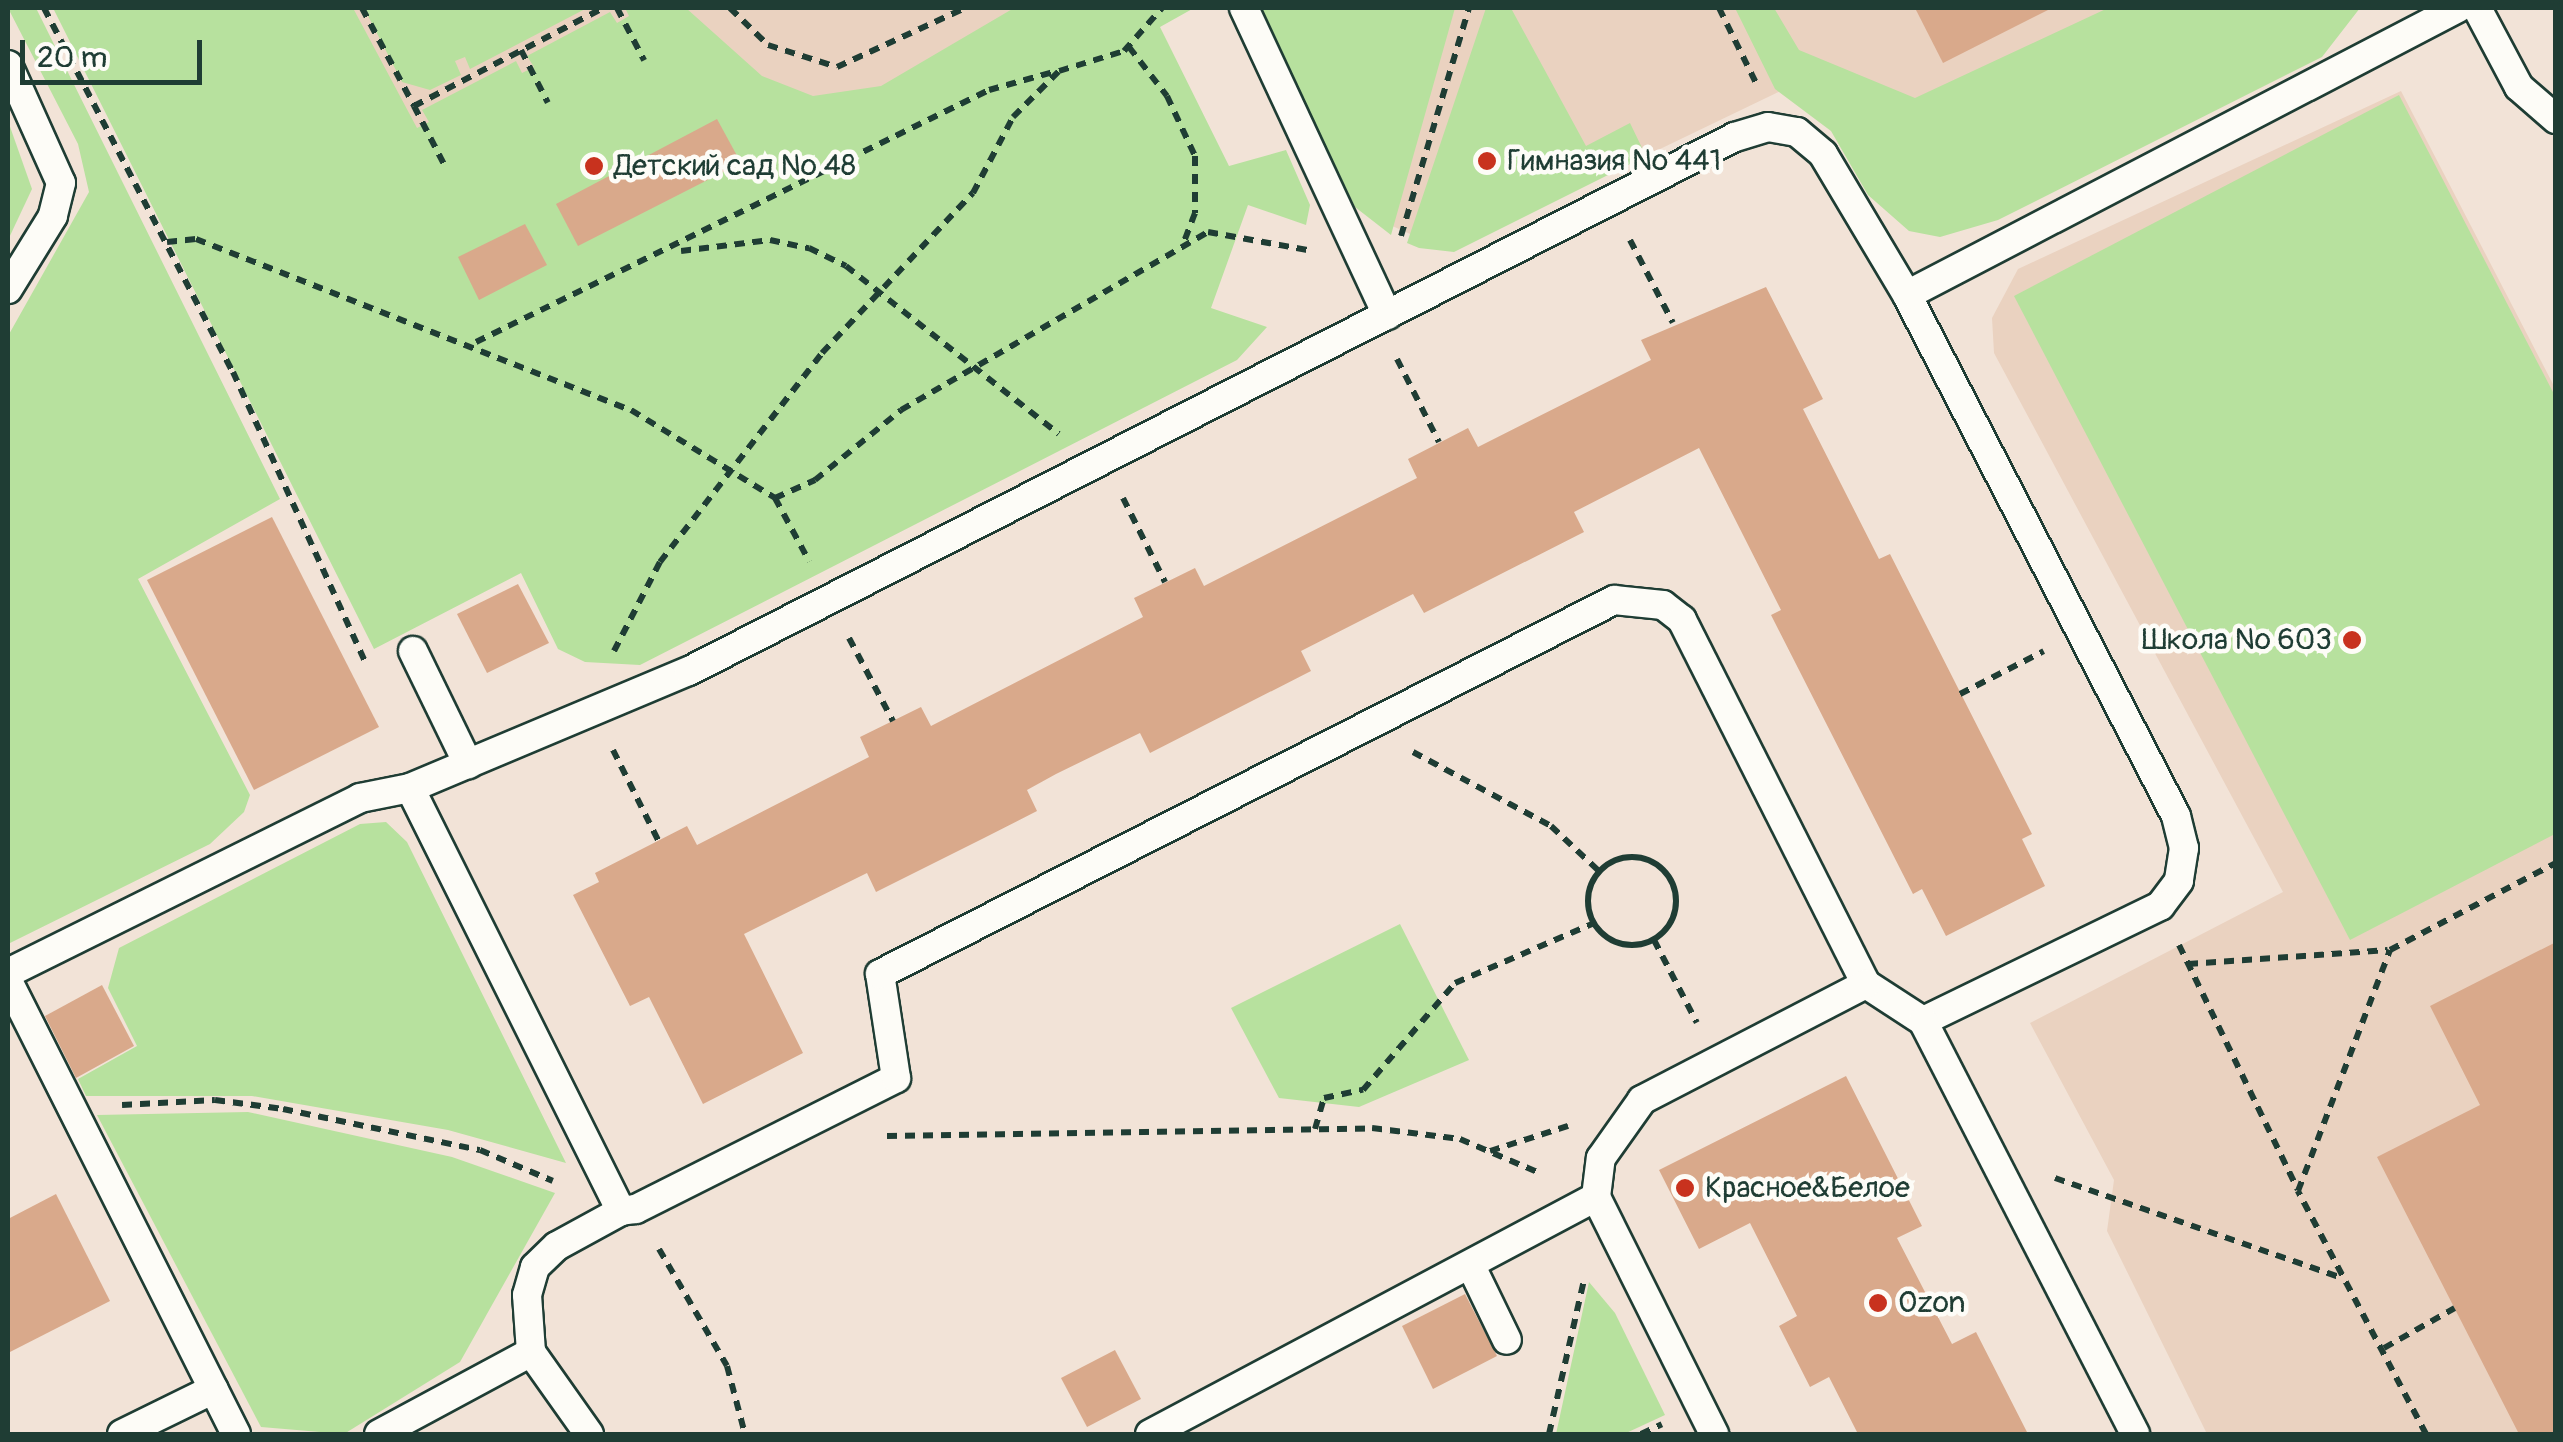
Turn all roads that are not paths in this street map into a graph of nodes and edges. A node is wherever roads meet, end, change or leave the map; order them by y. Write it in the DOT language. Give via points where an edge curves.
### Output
graph roads {
  1 [pos="1244,8"];
  2 [pos="2458,8"];
  3 [pos="2477,8"];
  4 [pos="8,64"];
  5 [pos="2556,119"];
  6 [pos="8,289"];
  7 [pos="1907,295"];
  8 [pos="1387,315"];
  9 [pos="414,651"];
  10 [pos="468,764"];
  11 [pos="410,788"];
  12 [pos="8,973"];
  13 [pos="8,980"];
  14 [pos="1866,984"];
  15 [pos="1924,1021"];
  16 [pos="1596,1197"];
  17 [pos="629,1210"];
  18 [pos="1471,1266"];
  19 [pos="1506,1340"];
  20 [pos="531,1352"];
  21 [pos="214,1388"];
  22 [pos="122,1434"];
  23 [pos="236,1434"];
  24 [pos="379,1434"];
  25 [pos="588,1434"];
  26 [pos="1150,1434"];
  27 [pos="1714,1434"];
  28 [pos="2135,1434"];
  1 -- 8 [label="lane"];
  2 -- 7 [label="lane"];
  3 -- 5 [label="lane" via="2519,87"];
  4 -- 6 [label="lane" via="60,183 53,216"];
  7 -- 8 [label="lane" via="1823,154 1798,132 1768,127 1735,137"];
  7 -- 15 [label="lane" via="2176,816 2184,848 2178,881 2160,906"];
  8 -- 10 [label="lane" via="829,600"];
  9 -- 10 [label="lane"];
  10 -- 11 [label="lane"];
  11 -- 12 [label="lane" via="360,798"];
  11 -- 17 [label="lane"];
  13 -- 21 [label="lane"];
  14 -- 15 [label="lane"];
  14 -- 16 [label="lane" via="1716,1061 1624,1118 1601,1158"];
  14 -- 17 [label="lane" via="1682,620 1663,605 1614,600 880,974 896,1078"];
  15 -- 28 [label="lane"];
  16 -- 18 [label="lane"];
  16 -- 27 [label="lane"];
  17 -- 20 [label="lane" via="535,1266"];
  18 -- 19 [label="lane"];
  18 -- 26 [label="lane"];
  20 -- 24 [label="lane"];
  20 -- 25 [label="lane"];
  21 -- 22 [label="lane"];
  21 -- 23 [label="lane"];
}
